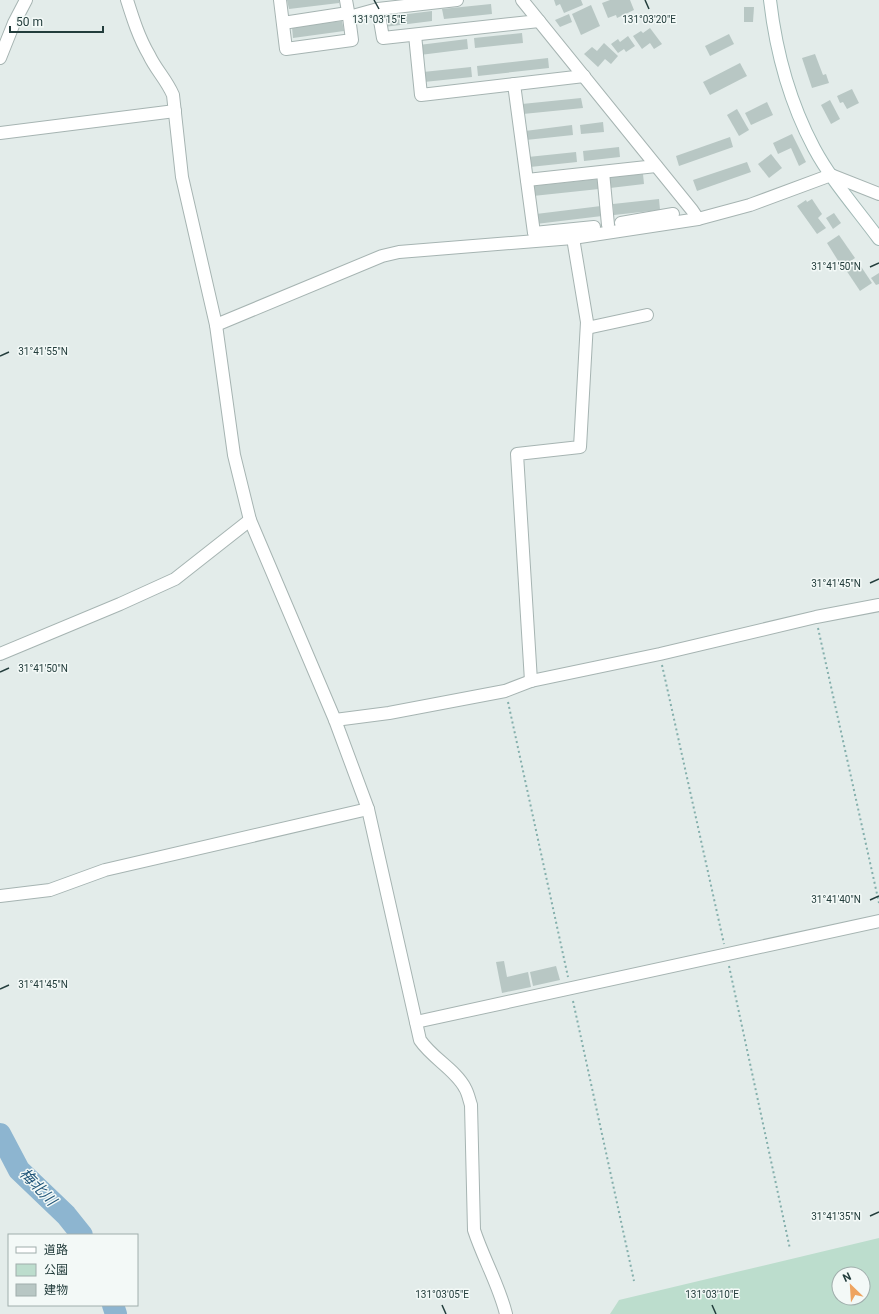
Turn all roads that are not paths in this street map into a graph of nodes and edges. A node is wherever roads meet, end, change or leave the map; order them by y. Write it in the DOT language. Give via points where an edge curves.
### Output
graph roads {
  1 [pos="26,0"];
  2 [pos="127,0"];
  3 [pos="280,0"];
  4 [pos="346,0"];
  5 [pos="404,0"];
  6 [pos="457,0"];
  7 [pos="522,0"];
  8 [pos="770,0"];
  9 [pos="378,9"];
  10 [pos="349,15"];
  11 [pos="539,22"];
  12 [pos="283,23"];
  13 [pos="415,35"];
  14 [pos="0,58"];
  15 [pos="584,76"];
  16 [pos="514,84"];
  17 [pos="175,111"];
  18 [pos="0,133"];
  19 [pos="656,166"];
  20 [pos="603,172"];
  21 [pos="831,175"];
  22 [pos="527,180"];
  23 [pos="879,194"];
  24 [pos="673,214"];
  25 [pos="698,219"];
  26 [pos="608,225"];
  27 [pos="573,238"];
  28 [pos="879,239"];
  29 [pos="647,316"];
  30 [pos="216,325"];
  31 [pos="587,328"];
  32 [pos="250,520"];
  33 [pos="879,605"];
  34 [pos="0,654"];
  35 [pos="532,681"];
  36 [pos="335,720"];
  37 [pos="368,809"];
  38 [pos="0,896"];
  39 [pos="879,921"];
  40 [pos="416,1022"];
  41 [pos="506,1314"];
  1 -- 14 [label="street"];
  2 -- 17 [label="street" via="149,56 168,82"];
  3 -- 12 [label="street"];
  4 -- 10 [label="street"];
  5 -- 9 [label="street"];
  6 -- 9 [label="street"];
  7 -- 11 [label="street"];
  8 -- 21 [label="street" via="778,51 797,114"];
  9 -- 10 [label="street"];
  9 -- 13 [label="street" via="383,38"];
  10 -- 12 [label="street"];
  10 -- 12 [label="street" via="352,40 286,49"];
  11 -- 13 [label="street"];
  11 -- 15 [label="street"];
  13 -- 16 [label="street" via="421,95"];
  15 -- 16 [label="street"];
  15 -- 19 [label="street"];
  16 -- 22 [label="street"];
  17 -- 18 [label="street"];
  17 -- 30 [label="street" via="182,177"];
  19 -- 20 [label="street"];
  19 -- 25 [label="street"];
  20 -- 22 [label="street"];
  20 -- 26 [label="street"];
  21 -- 23 [label="street"];
  21 -- 25 [label="street" via="750,205"];
  21 -- 28 [label="street"];
  22 -- 26 [label="street" via="534,233"];
  24 -- 26 [label="street"];
  25 -- 27 [label="street"];
  27 -- 30 [label="street" via="399,252 382,256"];
  27 -- 31 [label="street"];
  29 -- 31 [label="street"];
  30 -- 32 [label="street" via="234,455"];
  31 -- 35 [label="street" via="580,447 516,454"];
  32 -- 34 [label="street" via="175,579"];
  32 -- 36 [label="street"];
  33 -- 35 [label="street"];
  35 -- 36 [label="street" via="505,691 389,713"];
  36 -- 37 [label="street"];
  37 -- 38 [label="street" via="105,870 50,890"];
  37 -- 40 [label="street"];
  39 -- 40 [label="street"];
  40 -- 41 [label="street" via="420,1040 426,1049 465,1086 471,1105 474,1230 502,1297"];
}
